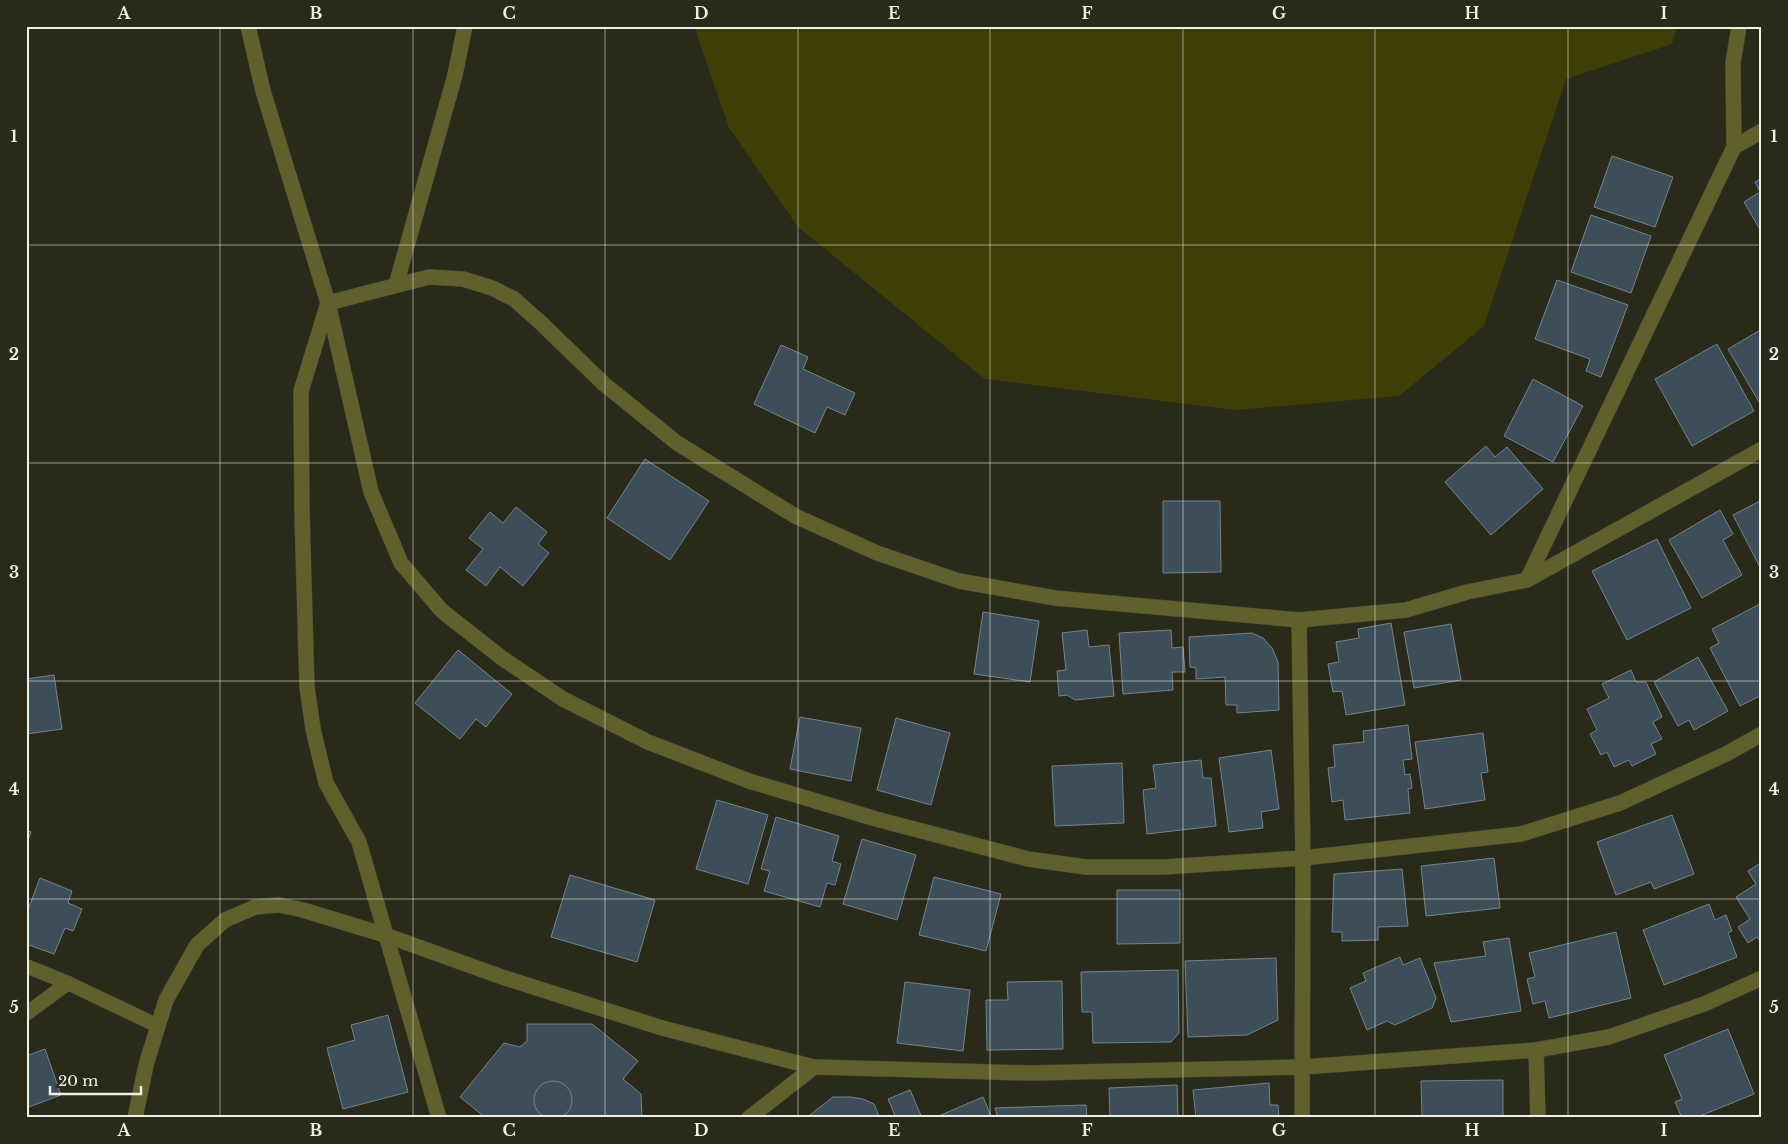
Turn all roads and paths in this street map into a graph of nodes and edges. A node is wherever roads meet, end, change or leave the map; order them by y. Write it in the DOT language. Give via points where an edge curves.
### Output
graph roads {
  1 [pos="248,26"];
  2 [pos="466,26"];
  3 [pos="1739,26"];
  4 [pos="1762,132"];
  5 [pos="1734,147"];
  6 [pos="396,285"];
  7 [pos="328,303"];
  8 [pos="1762,449"];
  9 [pos="1527,580"];
  10 [pos="1299,620"];
  11 [pos="1762,734"];
  12 [pos="1303,858"];
  13 [pos="388,936"];
  14 [pos="26,966"];
  15 [pos="1762,978"];
  16 [pos="68,983"];
  17 [pos="26,1014"];
  18 [pos="158,1026"];
  19 [pos="1536,1050"];
  20 [pos="814,1067"];
  21 [pos="1303,1067"];
  22 [pos="135,1118"];
  23 [pos="439,1118"];
  24 [pos="748,1118"];
  25 [pos="1302,1118"];
  26 [pos="1538,1118"];
  1 -- 7 [label="street" via="263,91"];
  2 -- 6 [label="street"];
  3 -- 5 [label="street" via="1733,63"];
  4 -- 5 [label="street"];
  5 -- 9 [label="street"];
  6 -- 7 [label="street"];
  6 -- 10 [label="street" via="429,277 463,279 514,299 604,384 677,443 795,516 877,553 959,581 1055,598"];
  7 -- 12 [label="street" via="371,492 401,563 442,611 502,658 562,698 648,742 750,781 876,819 1028,859 1086,867 1164,867"];
  7 -- 13 [label="street" via="301,392 307,687 326,783 359,842"];
  8 -- 9 [label="street"];
  9 -- 10 [label="street" via="1467,592 1406,610"];
  10 -- 12 [label="street"];
  11 -- 12 [label="street" via="1620,803 1520,834"];
  12 -- 21 [label="street"];
  13 -- 18 [label="street" via="303,910 280,905 255,907 225,920 197,945 166,1000"];
  13 -- 20 [label="street" via="502,977 662,1028"];
  13 -- 23 [label="street"];
  14 -- 16 [label="lane"];
  15 -- 19 [label="street" via="1704,1004 1609,1038"];
  16 -- 17 [label="lane"];
  16 -- 18 [label="lane"];
  18 -- 22 [label="street"];
  19 -- 21 [label="street"];
  19 -- 26 [label="street"];
  20 -- 21 [label="street" via="1031,1073"];
  20 -- 24 [label="street"];
  21 -- 25 [label="street"];
}
